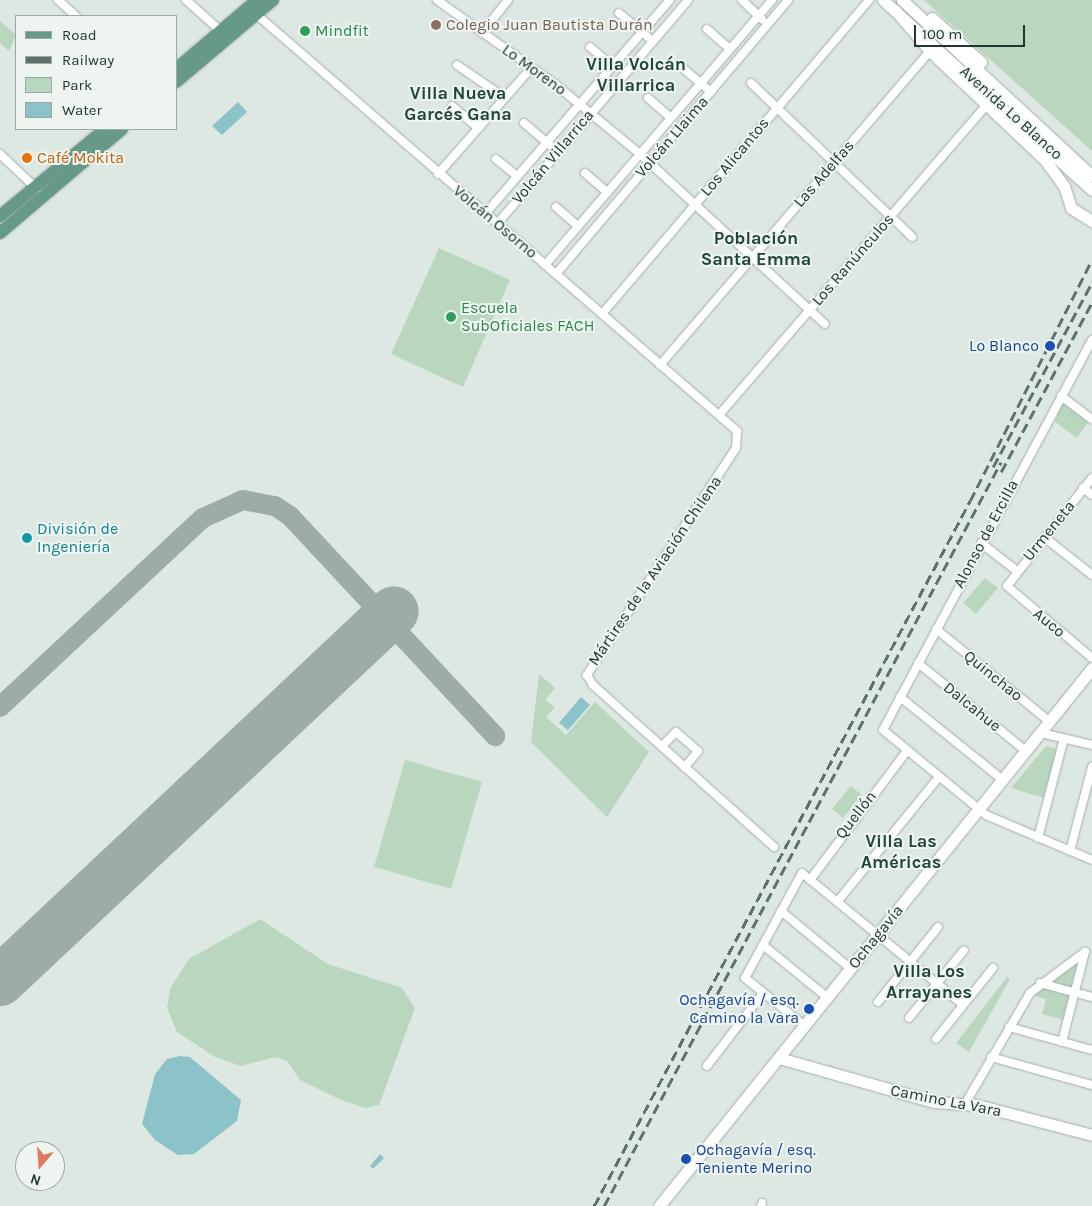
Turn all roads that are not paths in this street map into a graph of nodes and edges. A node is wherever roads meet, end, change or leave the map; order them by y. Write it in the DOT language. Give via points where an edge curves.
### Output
graph roads {
  1 [pos="58,0"];
  2 [pos="186,0"];
  3 [pos="257,0"];
  4 [pos="272,0"];
  5 [pos="437,0"];
  6 [pos="508,0"];
  7 [pos="670,0"];
  8 [pos="688,0"];
  9 [pos="742,0"];
  10 [pos="772,0"];
  11 [pos="788,0"];
  12 [pos="869,0"];
  13 [pos="883,0"];
  14 [pos="902,0"];
  15 [pos="894,10"];
  16 [pos="619,13"];
  17 [pos="256,14"];
  18 [pos="75,15"];
  19 [pos="758,16"];
  20 [pos="767,24"];
  21 [pos="707,30"];
  22 [pos="642,32"];
  23 [pos="482,33"];
  24 [pos="225,34"];
  25 [pos="652,41"];
  26 [pos="590,47"];
  27 [pos="730,49"];
  28 [pos="930,51"];
  29 [pos="678,64"];
  30 [pos="457,65"];
  31 [pos="612,66"];
  32 [pos="532,67"];
  33 [pos="178,69"];
  34 [pos="178,80"];
  35 [pos="700,83"];
  36 [pos="751,83"];
  37 [pos="711,92"];
  38 [pos="502,96"];
  39 [pos="992,96"];
  40 [pos="648,98"];
  41 [pos="579,104"];
  42 [pos="452,106"];
  43 [pos="776,109"];
  44 [pos="590,114"];
  45 [pos="671,118"];
  46 [pos="524,123"];
  47 [pos="476,126"];
  48 [pos="104,130"];
  49 [pos="121,130"];
  50 [pos="546,142"];
  51 [pos="558,152"];
  52 [pos="0,154"];
  53 [pos="640,154"];
  54 [pos="496,159"];
  55 [pos="650,163"];
  56 [pos="834,163"];
  57 [pos="1092,166"];
  58 [pos="438,174"];
  59 [pos="585,174"];
  60 [pos="517,176"];
  61 [pos="1092,176"];
  62 [pos="34,186"];
  63 [pos="1092,190"];
  64 [pos="607,192"];
  65 [pos="44,196"];
  66 [pos="696,203"];
  67 [pos="556,207"];
  68 [pos="484,214"];
  69 [pos="0,216"];
  70 [pos="890,216"];
  71 [pos="1092,221"];
  72 [pos="496,224"];
  73 [pos="578,226"];
  74 [pos="0,233"];
  75 [pos="912,237"];
  76 [pos="753,257"];
  77 [pos="545,265"];
  78 [pos="556,274"];
  79 [pos="810,310"];
  80 [pos="602,314"];
  81 [pos="825,324"];
  82 [pos="1092,340"];
  83 [pos="1085,353"];
  84 [pos="1092,359"];
  85 [pos="660,365"];
  86 [pos="1061,396"];
  87 [pos="719,415"];
  88 [pos="1092,419"];
  89 [pos="734,428"];
  90 [pos="1092,478"];
  91 [pos="1084,488"];
  92 [pos="1092,495"];
  93 [pos="1044,537"];
  94 [pos="981,543"];
  95 [pos="1017,571"];
  96 [pos="1092,575"];
  97 [pos="1007,586"];
  98 [pos="936,629"];
  99 [pos="1092,658"];
  100 [pos="918,663"];
  101 [pos="1092,668"];
  102 [pos="900,697"];
  103 [pos="1050,722"];
  104 [pos="1041,733"];
  105 [pos="1064,738"];
  106 [pos="1092,745"];
  107 [pos="662,746"];
  108 [pos="1026,751"];
  109 [pos="906,752"];
  110 [pos="685,767"];
  111 [pos="1092,767"];
  112 [pos="938,778"];
  113 [pos="1003,780"];
  114 [pos="978,810"];
  115 [pos="1038,838"];
  116 [pos="774,847"];
  117 [pos="1070,851"];
  118 [pos="1092,860"];
  119 [pos="810,880"];
  120 [pos="837,902"];
  121 [pos="781,911"];
  122 [pos="938,927"];
  123 [pos="877,936"];
  124 [pos="763,945"];
  125 [pos="964,950"];
  126 [pos="910,962"];
  127 [pos="993,968"];
  128 [pos="851,969"];
  129 [pos="1040,983"];
  130 [pos="936,984"];
  131 [pos="1075,992"];
  132 [pos="763,993"];
  133 [pos="1092,997"];
  134 [pos="828,998"];
  135 [pos="878,1002"];
  136 [pos="963,1005"];
  137 [pos="908,1018"];
  138 [pos="805,1026"];
  139 [pos="1009,1027"];
  140 [pos="936,1039"];
  141 [pos="1062,1042"];
  142 [pos="1092,1050"];
  143 [pos="991,1057"];
  144 [pos="779,1058"];
  145 [pos="707,1066"];
  146 [pos="1092,1084"];
  147 [pos="965,1104"];
  148 [pos="1090,1135"];
  149 [pos="659,1206"];
  1 -- 18 [label="street"];
  2 -- 24 [label="street"];
  3 -- 24 [label="main road"];
  4 -- 17 [label="main road"];
  5 -- 23 [label="street, Lo Moreno"];
  6 -- 23 [label="street"];
  7 -- 22 [label="street, Volcán Villarrica"];
  8 -- 25 [label="street, Volcán Villarrica"];
  9 -- 19 [label="street"];
  10 -- 19 [label="street, Volcán Llaima"];
  11 -- 20 [label="street, Volcán Llaima"];
  12 -- 43 [label="street, Los Alicantos"];
  13 -- 15 [label="main road, Avenida Lo Blanco"];
  14 -- 39 [label="main road, Avenida Lo Blanco"];
  14 -- 57 [label="main road" via="949,32"];
  15 -- 28 [label="main road"];
  15 -- 39 [label="main road, Avenida Lo Blanco"];
  16 -- 22 [label="street"];
  17 -- 24 [label="main road"];
  17 -- 58 [label="street, Volcán Osorno"];
  19 -- 20 [label="street"];
  19 -- 27 [label="street, Volcán Llaima"];
  20 -- 37 [label="street, Volcán Llaima"];
  21 -- 27 [label="street"];
  22 -- 25 [label="street"];
  22 -- 31 [label="street, Volcán Villarrica"];
  23 -- 32 [label="street, Lo Moreno"];
  24 -- 33 [label="main road"];
  24 -- 34 [label="main road"];
  25 -- 44 [label="street, Volcán Villarrica"];
  26 -- 31 [label="street"];
  27 -- 35 [label="street, Volcán Llaima"];
  28 -- 39 [label="main road"];
  28 -- 56 [label="street, Las Adelfas"];
  29 -- 35 [label="street"];
  30 -- 38 [label="street"];
  31 -- 41 [label="street, Volcán Villarrica"];
  32 -- 38 [label="street"];
  32 -- 41 [label="street, Lo Moreno"];
  35 -- 37 [label="street"];
  35 -- 45 [label="street, Volcán Llaima"];
  36 -- 43 [label="street"];
  37 -- 55 [label="street, Volcán Llaima"];
  38 -- 47 [label="street"];
  39 -- 61 [label="main road, Avenida Lo Blanco"];
  39 -- 63 [label="main road, Avenida Lo Blanco"];
  39 -- 70 [label="street, Los Ranúnculos"];
  39 -- 71 [label="main road" via="1052,168 1071,208"];
  40 -- 45 [label="street"];
  41 -- 44 [label="street, Lo Moreno"];
  41 -- 50 [label="street, Volcán Villarrica"];
  42 -- 47 [label="street"];
  43 -- 56 [label="street"];
  43 -- 66 [label="street, Los Alicantos"];
  44 -- 51 [label="street, Volcán Villarrica"];
  44 -- 53 [label="street, Lo Moreno"];
  45 -- 53 [label="street, Volcán Llaima"];
  46 -- 50 [label="street"];
  47 -- 58 [label="street"];
  48 -- 62 [label="main road"];
  49 -- 65 [label="main road"];
  50 -- 51 [label="street"];
  50 -- 60 [label="street, Volcán Villarrica"];
  51 -- 72 [label="street, Volcán Villarrica"];
  52 -- 62 [label="street"];
  53 -- 55 [label="street, Lo Moreno"];
  53 -- 64 [label="street, Volcán Llaima"];
  54 -- 60 [label="street"];
  55 -- 66 [label="street, Lo Moreno"];
  55 -- 78 [label="street, Volcán Llaima"];
  56 -- 70 [label="street"];
  56 -- 76 [label="street, Las Adelfas"];
  58 -- 68 [label="street, Volcán Osorno"];
  59 -- 64 [label="street"];
  60 -- 68 [label="street, Volcán Villarrica"];
  62 -- 65 [label="street"];
  62 -- 69 [label="main road"];
  64 -- 73 [label="street, Volcán Llaima"];
  65 -- 74 [label="main road"];
  66 -- 76 [label="street, Lo Moreno"];
  66 -- 80 [label="street, Los Alicantos"];
  67 -- 73 [label="street"];
  68 -- 72 [label="street, Volcán Osorno"];
  70 -- 75 [label="street"];
  70 -- 79 [label="street, Los Ranúnculos"];
  72 -- 77 [label="street, Volcán Osorno"];
  73 -- 77 [label="street, Volcán Llaima"];
  76 -- 79 [label="street, Lo Moreno"];
  76 -- 85 [label="street, Las Adelfas"];
  77 -- 78 [label="street, Volcán Osorno"];
  78 -- 80 [label="street, Volcán Osorno"];
  79 -- 81 [label="street, Lo Moreno"];
  79 -- 87 [label="street, Los Ranúnculos"];
  80 -- 85 [label="street, Volcán Osorno"];
  82 -- 83 [label="street, Alonso de Ercilla"];
  83 -- 84 [label="street"];
  83 -- 86 [label="street, Alonso de Ercilla"];
  85 -- 87 [label="street, Volcán Osorno"];
  86 -- 88 [label="street"];
  86 -- 94 [label="street, Alonso de Ercilla"];
  87 -- 89 [label="street, Volcán Osorno"];
  89 -- 107 [label="street, Mártires de la Aviación Chilena" via="739,438 736,448 588,673 593,686"];
  90 -- 91 [label="street, Urmeneta"];
  91 -- 92 [label="street"];
  91 -- 93 [label="street, Urmeneta"];
  93 -- 95 [label="street, Urmeneta"];
  93 -- 96 [label="street"];
  94 -- 95 [label="street"];
  94 -- 98 [label="street, Alonso de Ercilla"];
  95 -- 97 [label="street, Urmeneta"];
  97 -- 99 [label="street, Auco"];
  98 -- 100 [label="street, Alonso de Ercilla"];
  98 -- 103 [label="street, Quinchao"];
  100 -- 102 [label="street, Alonso de Ercilla"];
  100 -- 108 [label="street, Dalcahue"];
  101 -- 103 [label="main road, Ochagavía"];
  102 -- 109 [label="street, Alonso de Ercilla" via="883,730"];
  102 -- 113 [label="street"];
  103 -- 104 [label="main road, Ochagavía"];
  104 -- 105 [label="street"];
  104 -- 108 [label="main road, Ochagavía"];
  105 -- 106 [label="street"];
  105 -- 115 [label="street"];
  107 -- 110 [label="street, Mártires de la Aviación Chilena"];
  107 -- 110 [label="street" via="676,732 698,751"];
  108 -- 113 [label="main road, Ochagavía"];
  109 -- 112 [label="street"];
  109 -- 119 [label="street, Quellón"];
  110 -- 116 [label="street, Mártires de la Aviación Chilena"];
  111 -- 117 [label="street"];
  112 -- 114 [label="street"];
  112 -- 120 [label="street"];
  113 -- 114 [label="main road, Ochagavía"];
  114 -- 115 [label="street"];
  114 -- 123 [label="main road, Ochagavía"];
  115 -- 117 [label="street"];
  117 -- 118 [label="street"];
  119 -- 120 [label="street"];
  119 -- 121 [label="street" via="802,873"];
  120 -- 123 [label="street"];
  121 -- 124 [label="street"];
  121 -- 128 [label="street"];
  122 -- 126 [label="street"];
  123 -- 126 [label="street"];
  123 -- 128 [label="main road, Ochagavía"];
  124 -- 132 [label="street" via="745,978"];
  124 -- 134 [label="street"];
  125 -- 130 [label="street"];
  126 -- 130 [label="street"];
  126 -- 135 [label="street"];
  127 -- 136 [label="street"];
  128 -- 134 [label="main road, Ochagavía"];
  129 -- 131 [label="street"];
  129 -- 131 [label="street" via="1085,952"];
  129 -- 139 [label="street"];
  130 -- 136 [label="street"];
  130 -- 137 [label="street"];
  131 -- 133 [label="street"];
  131 -- 141 [label="street"];
  132 -- 138 [label="street"];
  132 -- 145 [label="street"];
  134 -- 138 [label="main road, Ochagavía"];
  136 -- 140 [label="street"];
  138 -- 144 [label="main road, Ochagavía"];
  139 -- 141 [label="street"];
  139 -- 143 [label="street"];
  141 -- 142 [label="street"];
  143 -- 146 [label="street"];
  143 -- 147 [label="street"];
  144 -- 147 [label="main road, Camino La Vara" via="935,1102"];
  144 -- 149 [label="main road, Ochagavía"];
  147 -- 148 [label="main road, Camino La Vara"];
}
